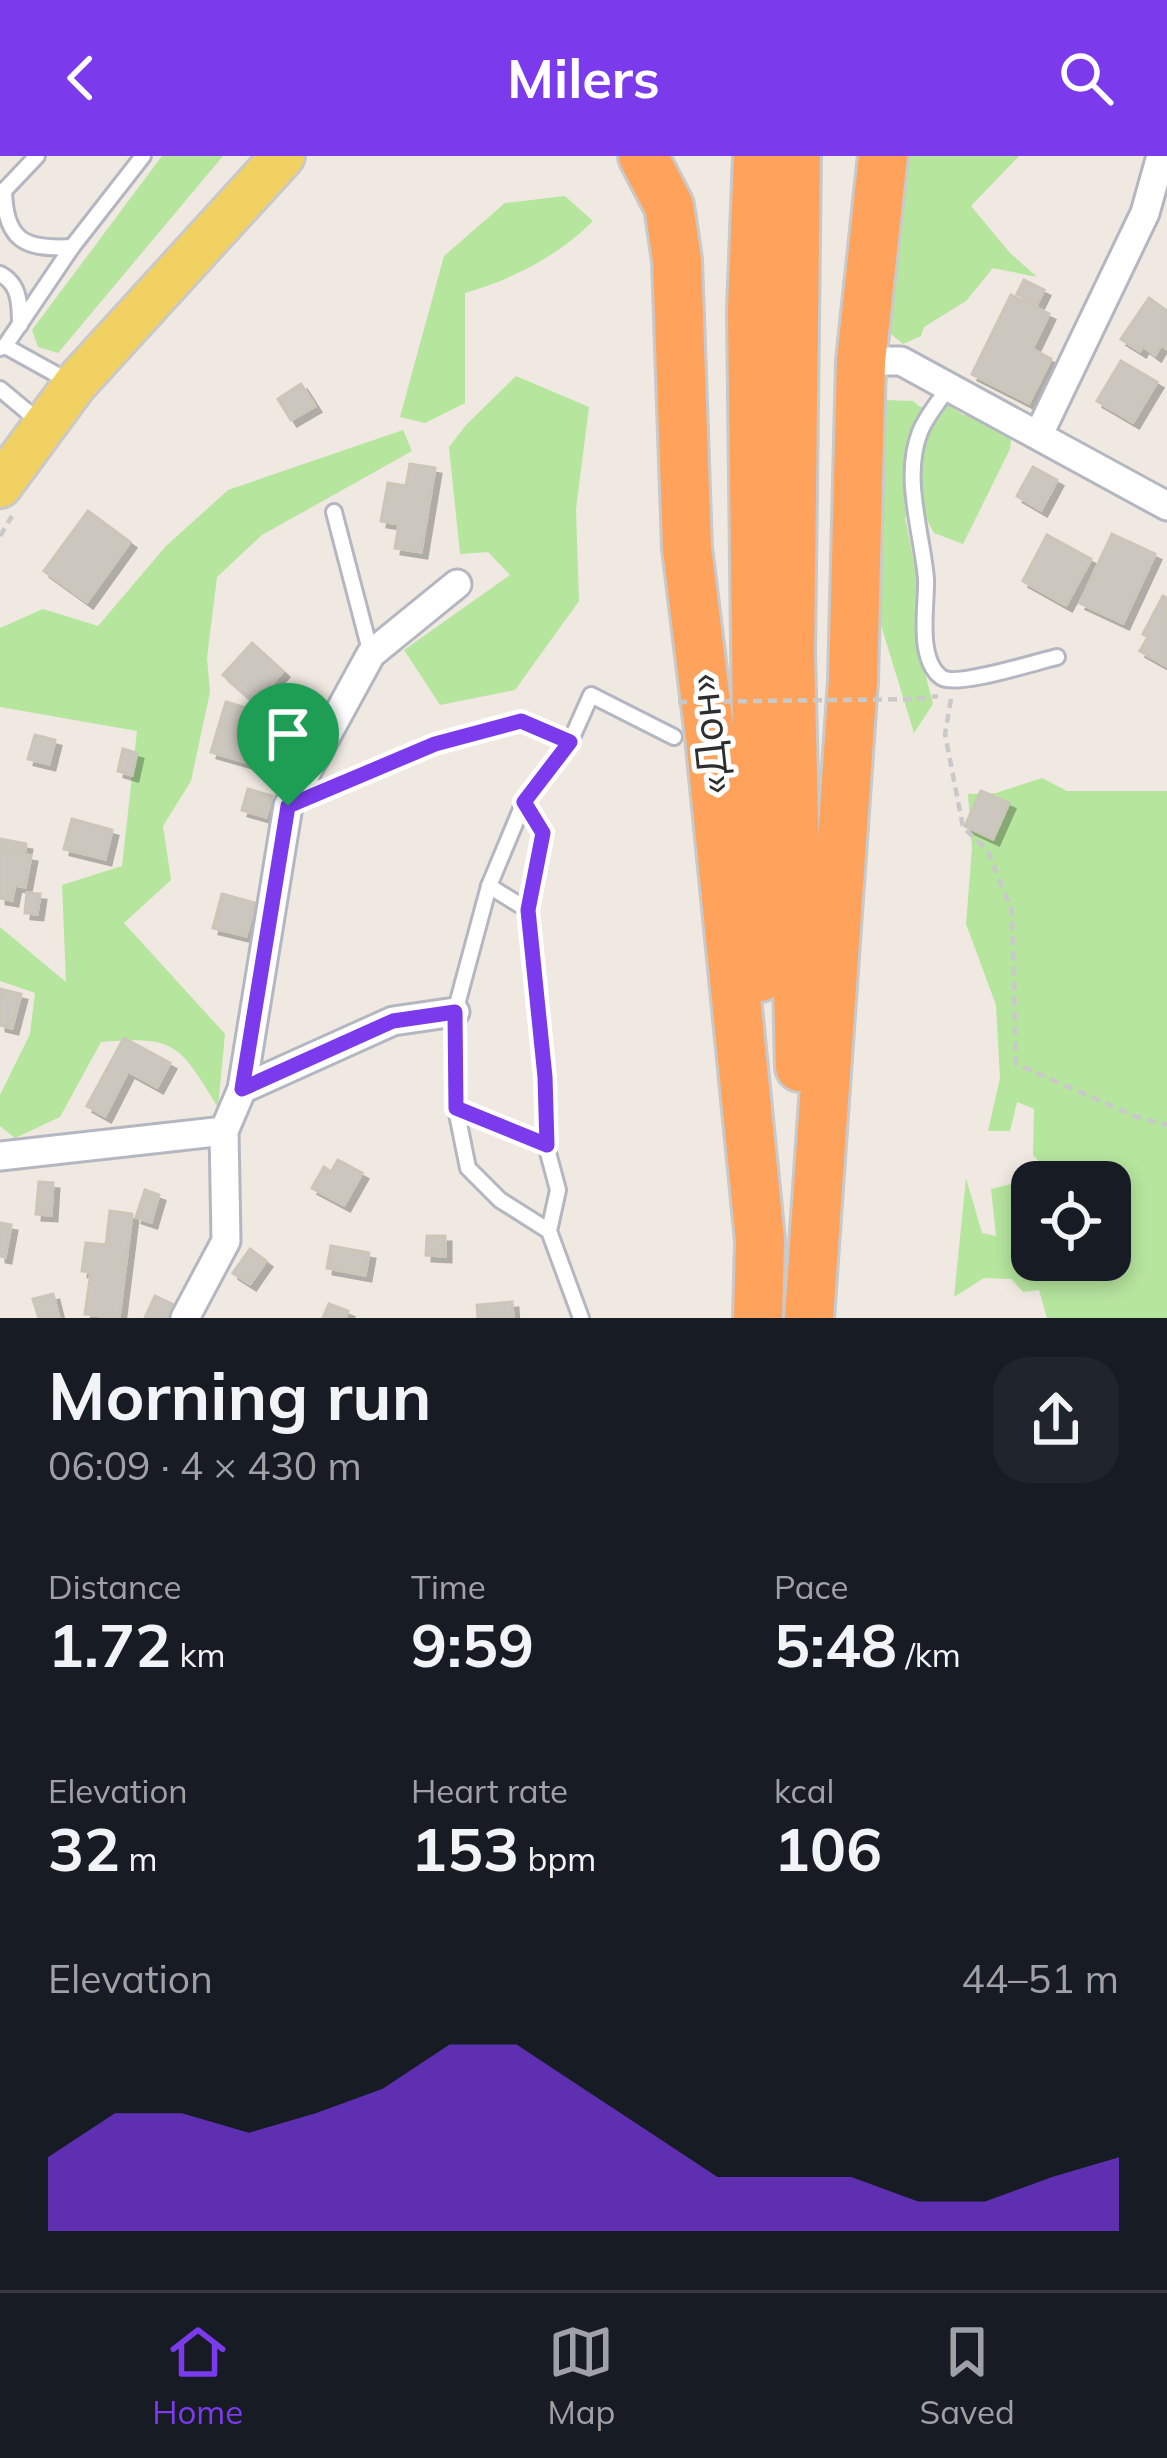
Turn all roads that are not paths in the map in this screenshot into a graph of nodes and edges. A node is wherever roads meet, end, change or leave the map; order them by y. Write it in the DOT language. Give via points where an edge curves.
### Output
graph roads {
  1 [pos="37,156"];
  2 [pos="142,156"];
  3 [pos="283,156"];
  4 [pos="643,156"];
  5 [pos="758,156"];
  6 [pos="796,156"];
  7 [pos="883,156"];
  8 [pos="1161,156"];
  9 [pos="2,192"];
  10 [pos="1156,220"];
  11 [pos="72,247"];
  12 [pos="0,274"];
  13 [pos="20,325"];
  14 [pos="3,347"];
  15 [pos="861,361"];
  16 [pos="74,384"];
  17 [pos="950,385"];
  18 [pos="0,389"];
  19 [pos="44,425"];
  20 [pos="1039,434"];
  21 [pos="0,486"];
  22 [pos="1167,506"];
  23 [pos="334,512"];
  24 [pos="458,584"];
  25 [pos="371,655"];
  26 [pos="1057,657"];
  27 [pos="674,737"];
  28 [pos="570,742"];
  29 [pos="524,802"];
  30 [pos="288,806"];
  31 [pos="489,886"];
  32 [pos="528,910"];
  33 [pos="455,1012"];
  34 [pos="242,1089"];
  35 [pos="456,1108"];
  36 [pos="224,1131"];
  37 [pos="547,1145"];
  38 [pos="0,1156"];
  39 [pos="549,1231"];
  40 [pos="760,1240"];
  41 [pos="185,1318"];
  42 [pos="581,1318"];
  43 [pos="758,1318"];
  44 [pos="808,1318"];
  1 -- 9 [label="lane"];
  2 -- 11 [label="lane"];
  3 -- 16 [label="main road"];
  4 -- 40 [label="highway, «Дон»" via="669,206 677,260 686,548"];
  5 -- 40 [label="highway" via="752,310"];
  6 -- 44 [label="highway" via="790,653"];
  7 -- 15 [label="highway"];
  8 -- 10 [label="street"];
  9 -- 11 [label="lane" via="5,215 24,242"];
  10 -- 20 [label="street"];
  11 -- 13 [label="lane"];
  12 -- 13 [label="lane" via="20,299"];
  13 -- 14 [label="lane"];
  14 -- 16 [label="lane"];
  15 -- 17 [label="street" via="902,362"];
  15 -- 44 [label="highway" via="854,681"];
  16 -- 19 [label="main road"];
  17 -- 20 [label="street"];
  17 -- 26 [label="lane" via="920,432 914,506 931,662 954,682"];
  18 -- 19 [label="lane"];
  19 -- 21 [label="main road"];
  20 -- 22 [label="street"];
  23 -- 25 [label="lane"];
  24 -- 25 [label="street"];
  25 -- 30 [label="street"];
  27 -- 28 [label="lane" via="590,695"];
  28 -- 29 [label="lane"];
  28 -- 30 [label="lane" via="521,721 435,744"];
  29 -- 31 [label="lane"];
  29 -- 32 [label="lane" via="543,833"];
  30 -- 34 [label="street"];
  31 -- 32 [label="lane"];
  31 -- 33 [label="lane"];
  32 -- 37 [label="lane"];
  33 -- 34 [label="street" via="393,1021"];
  33 -- 35 [label="lane"];
  34 -- 36 [label="street"];
  35 -- 37 [label="lane"];
  35 -- 39 [label="lane" via="468,1168"];
  36 -- 38 [label="street"];
  36 -- 41 [label="street" via="226,1241"];
  37 -- 39 [label="lane" via="558,1190"];
  39 -- 42 [label="lane"];
  40 -- 43 [label="highway, «Дон»"];
}
